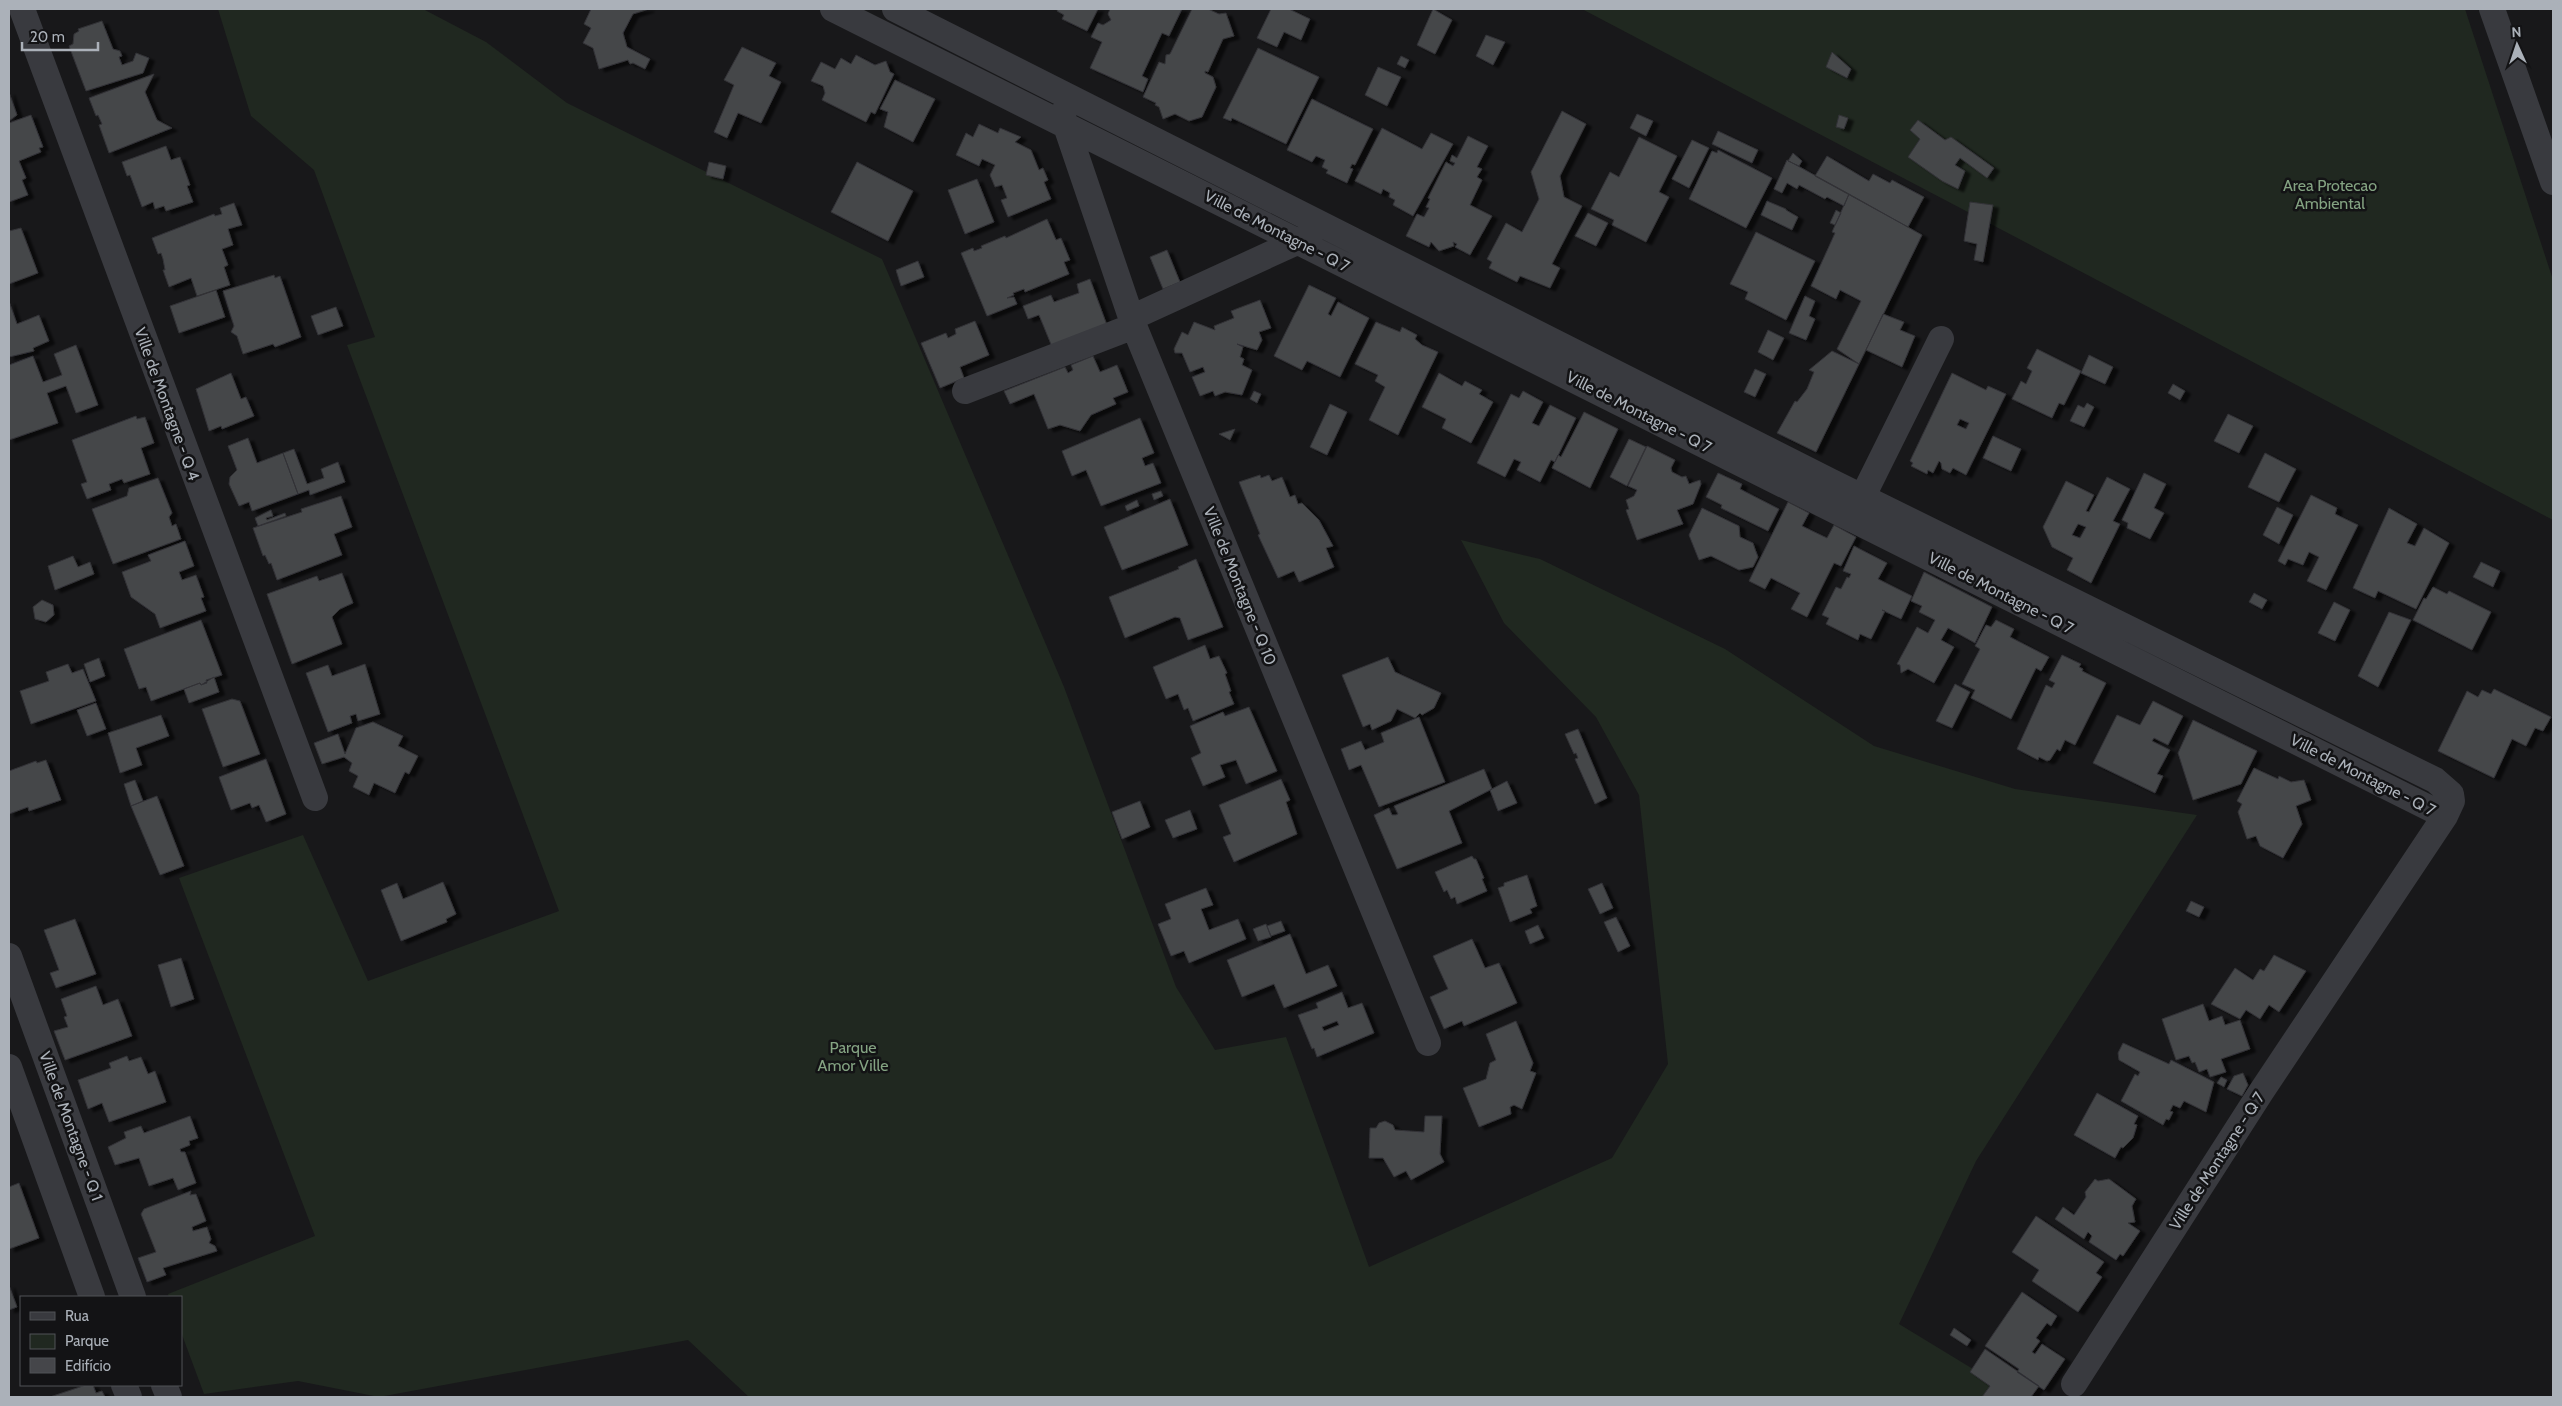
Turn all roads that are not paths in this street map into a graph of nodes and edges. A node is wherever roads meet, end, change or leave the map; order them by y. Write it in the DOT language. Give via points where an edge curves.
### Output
graph roads {
  1 [pos="22,9"];
  2 [pos="833,9"];
  3 [pos="895,9"];
  4 [pos="2492,9"];
  5 [pos="1058,90"];
  6 [pos="1064,124"];
  7 [pos="2553,182"];
  8 [pos="1327,226"];
  9 [pos="1300,242"];
  10 [pos="1132,322"];
  11 [pos="1941,339"];
  12 [pos="965,391"];
  13 [pos="1826,492"];
  14 [pos="1863,496"];
  15 [pos="315,798"];
  16 [pos="2445,816"];
  17 [pos="9,956"];
  18 [pos="1428,1043"];
  19 [pos="49,1065"];
  20 [pos="10,1071"];
  21 [pos="92,1296"];
  22 [pos="133,1296"];
  23 [pos="2074,1384"];
  1 -- 15 [label="street, Ville de Montagne - Q 4"];
  2 -- 6 [label="street, Ville de Montagne - Q 7"];
  3 -- 5 [label="street, Ville de Montagne - Q 7"];
  4 -- 7 [label="street"];
  5 -- 6 [label="street, Ville de Montagne - Q 10"];
  5 -- 8 [label="street, Ville de Montagne - Q 7"];
  6 -- 9 [label="street, Ville de Montagne - Q 7"];
  6 -- 10 [label="street, Ville de Montagne - Q 10"];
  8 -- 9 [label="street"];
  8 -- 13 [label="street, Ville de Montagne - Q 7"];
  9 -- 10 [label="street"];
  9 -- 13 [label="street, Ville de Montagne - Q 7"];
  10 -- 12 [label="street"];
  10 -- 18 [label="street, Ville de Montagne - Q 10"];
  11 -- 14 [label="street"];
  13 -- 14 [label="street, Ville de Montagne - Q 7"];
  13 -- 16 [label="street, Ville de Montagne - Q 7"];
  14 -- 16 [label="street, Ville de Montagne - Q 7" via="2435,780 2453,798"];
  16 -- 23 [label="street, Ville de Montagne - Q 7" via="2261,1092"];
  17 -- 19 [label="street, Ville de Montagne - Q 1"];
  19 -- 20 [label="street"];
  19 -- 22 [label="street, Ville de Montagne - Q 1"];
  20 -- 21 [label="street"];
}
